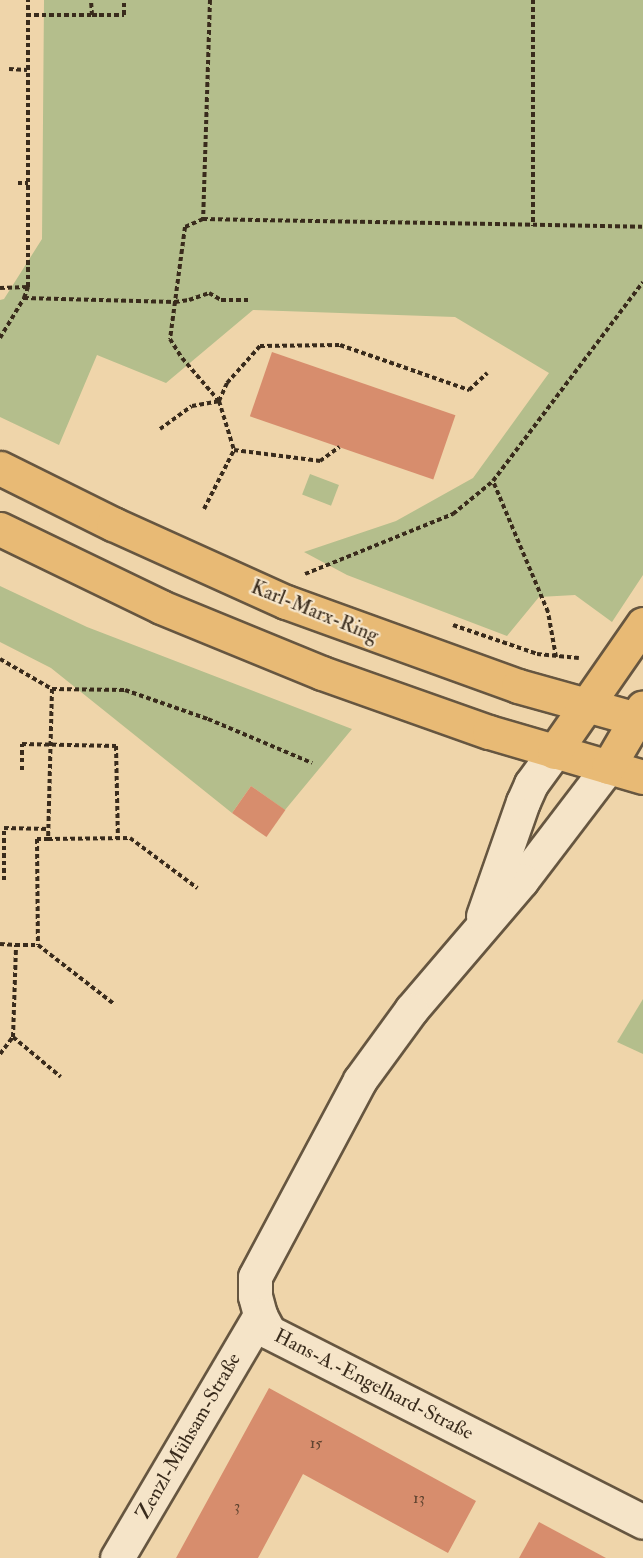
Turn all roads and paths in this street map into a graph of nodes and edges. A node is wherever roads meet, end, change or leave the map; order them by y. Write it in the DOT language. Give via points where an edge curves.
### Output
graph roads {
  1 [pos="28,0"];
  2 [pos="91,0"];
  3 [pos="124,0"];
  4 [pos="210,0"];
  5 [pos="533,0"];
  6 [pos="27,15"];
  7 [pos="92,15"];
  8 [pos="9,69"];
  9 [pos="27,70"];
  10 [pos="18,183"];
  11 [pos="28,183"];
  12 [pos="203,219"];
  13 [pos="533,226"];
  14 [pos="643,227"];
  15 [pos="643,282"];
  16 [pos="28,287"];
  17 [pos="0,288"];
  18 [pos="24,298"];
  19 [pos="250,300"];
  20 [pos="175,302"];
  21 [pos="0,338"];
  22 [pos="487,373"];
  23 [pos="219,401"];
  24 [pos="160,429"];
  25 [pos="339,447"];
  26 [pos="234,450"];
  27 [pos="0,468"];
  28 [pos="493,481"];
  29 [pos="204,509"];
  30 [pos="0,529"];
  31 [pos="295,570"];
  32 [pos="305,574"];
  33 [pos="316,578"];
  34 [pos="448,624"];
  35 [pos="643,624"];
  36 [pos="556,657"];
  37 [pos="0,659"];
  38 [pos="613,667"];
  39 [pos="52,689"];
  40 [pos="587,705"];
  41 [pos="641,715"];
  42 [pos="50,744"];
  43 [pos="554,752"];
  44 [pos="312,763"];
  45 [pos="608,767"];
  46 [pos="22,770"];
  47 [pos="643,777"];
  48 [pos="49,828"];
  49 [pos="118,838"];
  50 [pos="48,839"];
  51 [pos="4,880"];
  52 [pos="197,888"];
  53 [pos="478,929"];
  54 [pos="0,944"];
  55 [pos="15,945"];
  56 [pos="38,945"];
  57 [pos="114,1004"];
  58 [pos="13,1037"];
  59 [pos="0,1054"];
  60 [pos="61,1077"];
  61 [pos="260,1315"];
  62 [pos="643,1522"];
  63 [pos="117,1558"];
  1 -- 6 [label="path"];
  2 -- 7 [label="path"];
  3 -- 7 [label="path" via="124,15"];
  4 -- 12 [label="path"];
  5 -- 13 [label="path"];
  6 -- 7 [label="path"];
  6 -- 9 [label="path"];
  8 -- 9 [label="path"];
  9 -- 11 [label="path"];
  10 -- 11 [label="path"];
  11 -- 16 [label="path"];
  12 -- 13 [label="path"];
  12 -- 20 [label="path" via="185,227"];
  13 -- 14 [label="path"];
  15 -- 28 [label="path"];
  16 -- 17 [label="path"];
  16 -- 18 [label="path"];
  18 -- 20 [label="path"];
  18 -- 21 [label="path"];
  19 -- 20 [label="path" via="221,300 209,293"];
  20 -- 23 [label="path" via="170,339"];
  22 -- 23 [label="path" via="469,390 340,345 260,346 227,383"];
  23 -- 24 [label="path" via="192,406"];
  23 -- 26 [label="path"];
  25 -- 26 [label="path" via="320,461"];
  26 -- 29 [label="path"];
  27 -- 40 [label="main road, Karl-Marx-Ring" via="286,602 507,682"];
  28 -- 32 [label="path" via="453,514"];
  28 -- 36 [label="path" via="548,612"];
  30 -- 43 [label="main road" via="161,607 322,673"];
  31 -- 32 [label="path"];
  32 -- 33 [label="path"];
  34 -- 36 [label="path"];
  35 -- 38 [label="main road"];
  36 -- 38 [label="path" via="580,658"];
  37 -- 39 [label="path"];
  38 -- 40 [label="main road"];
  39 -- 42 [label="path"];
  39 -- 44 [label="path" via="125,690 208,719"];
  40 -- 41 [label="main road, Karl-Marx-Ring"];
  40 -- 43 [label="main road"];
  41 -- 45 [label="main road"];
  42 -- 46 [label="path" via="22,744"];
  42 -- 48 [label="path"];
  42 -- 49 [label="path" via="116,746"];
  43 -- 45 [label="main road"];
  43 -- 53 [label="street, Hans-A.-Engelhard-Straße" via="522,802"];
  45 -- 47 [label="main road"];
  45 -- 53 [label="street, Hans-A.-Engelhard-Straße" via="522,880"];
  48 -- 50 [label="path"];
  48 -- 51 [label="path" via="4,828"];
  49 -- 50 [label="path"];
  49 -- 52 [label="path" via="130,838"];
  50 -- 56 [label="path" via="37,839"];
  53 -- 61 [label="street, Hans-A.-Engelhard-Straße" via="360,1080 255,1276"];
  54 -- 55 [label="path"];
  55 -- 56 [label="path"];
  55 -- 58 [label="path"];
  56 -- 57 [label="path"];
  58 -- 59 [label="path"];
  58 -- 60 [label="path"];
  61 -- 62 [label="street, Hans-A.-Engelhard-Straße" via="269,1332"];
  61 -- 63 [label="street, Zenzl-Mühsam-Straße"];
}
